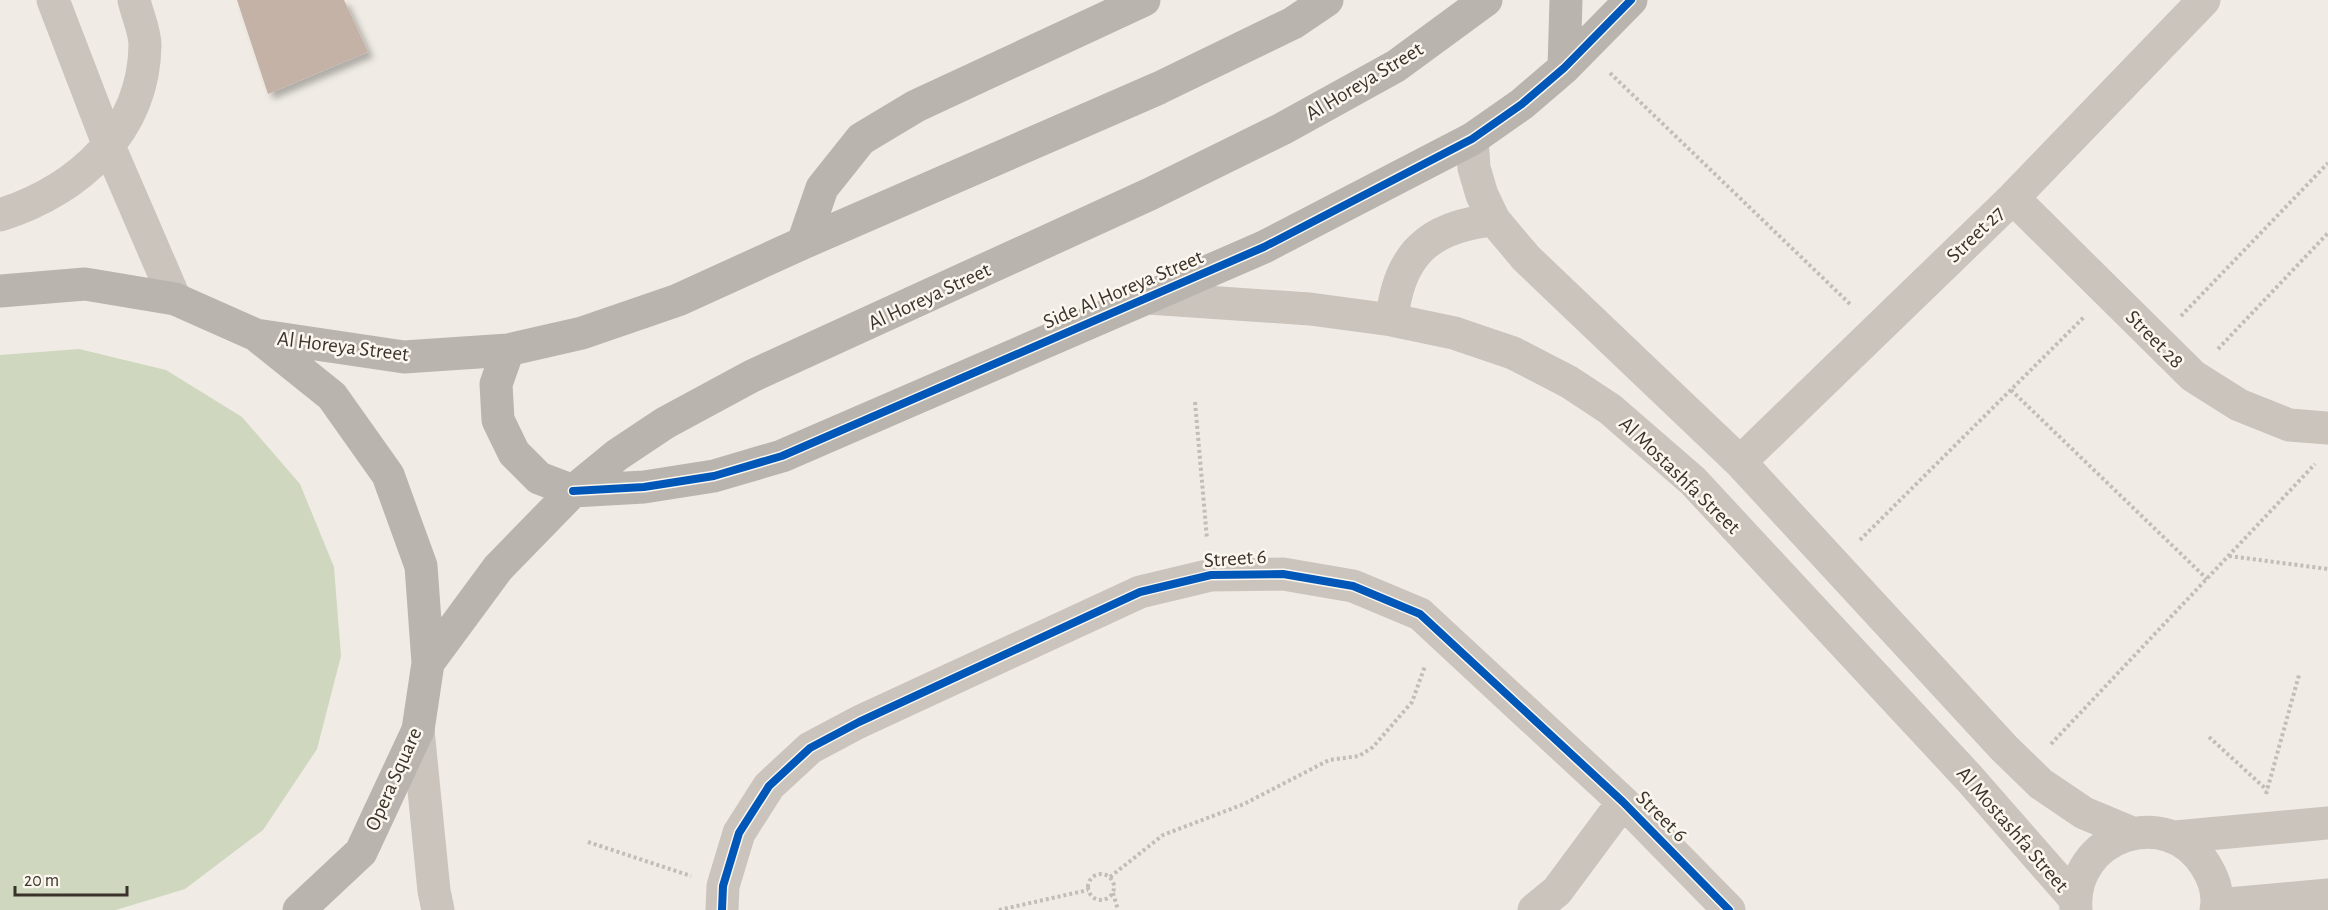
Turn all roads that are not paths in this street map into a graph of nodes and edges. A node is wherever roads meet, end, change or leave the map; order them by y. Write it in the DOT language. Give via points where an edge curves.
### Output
graph roads {
  1 [pos="53,0"];
  2 [pos="134,0"];
  3 [pos="1144,0"];
  4 [pos="1327,0"];
  5 [pos="1486,0"];
  6 [pos="1566,0"];
  7 [pos="1631,0"];
  8 [pos="2204,0"];
  9 [pos="1574,58"];
  10 [pos="1472,140"];
  11 [pos="109,146"];
  12 [pos="2013,198"];
  13 [pos="0,215"];
  14 [pos="1494,220"];
  15 [pos="803,243"];
  16 [pos="0,291"];
  17 [pos="1148,298"];
  18 [pos="175,299"];
  19 [pos="1392,320"];
  20 [pos="256,335"];
  21 [pos="508,350"];
  22 [pos="2324,443"];
  23 [pos="1740,462"];
  24 [pos="573,491"];
  25 [pos="429,663"];
  26 [pos="418,730"];
  27 [pos="1623,802"];
  28 [pos="2328,823"];
  29 [pos="2132,833"];
  30 [pos="2175,837"];
  31 [pos="2328,895"];
  32 [pos="722,898"];
  33 [pos="2076,905"];
  34 [pos="2217,907"];
  35 [pos="299,910"];
  36 [pos="438,910"];
  37 [pos="1534,910"];
  38 [pos="1729,910"];
  1 -- 11 [label="street"];
  2 -- 11 [label="street" via="145,43 137,98"];
  3 -- 15 [label="main road" via="916,106 861,139 822,188"];
  4 -- 15 [label="main road, Al Horeya Street" via="1293,23 1159,88"];
  5 -- 24 [label="main road, Al Horeya Street" via="1396,66 1282,129 1150,194 752,376 665,423"];
  6 -- 9 [label="main road"];
  7 -- 9 [label="main road, Side Al Horeya Street"];
  8 -- 12 [label="street, Street 27"];
  9 -- 10 [label="main road, Side Al Horeya Street" via="1522,104"];
  10 -- 14 [label="street" via="1474,168"];
  10 -- 17 [label="main road, Side Al Horeya Street" via="1264,247"];
  11 -- 13 [label="street" via="72,181 29,206"];
  11 -- 18 [label="street"];
  12 -- 22 [label="street, Street 28" via="2193,376 2239,405"];
  12 -- 23 [label="street, Street 27"];
  14 -- 19 [label="street" via="1467,222 1442,232 1421,248 1405,269 1394,294"];
  14 -- 23 [label="street" via="1526,258"];
  15 -- 21 [label="main road, Al Horeya Street" via="678,300 582,333"];
  16 -- 18 [label="main road, Opera Square" via="85,284"];
  17 -- 19 [label="street, Al Mostashfa Street" via="1310,309"];
  17 -- 24 [label="main road, Side Al Horeya Street" via="782,456 714,476 644,487"];
  18 -- 20 [label="main road, Opera Square"];
  19 -- 33 [label="street, Al Mostashfa Street" via="1454,333 1513,353 1577,388 1641,434 1693,481 1970,778"];
  20 -- 21 [label="main road, Al Horeya Street" via="404,357"];
  20 -- 25 [label="main road, Opera Square" via="332,396 388,475 421,566"];
  21 -- 24 [label="main road" via="496,384 498,420 514,453 540,478"];
  23 -- 29 [label="street" via="2041,784 2084,813"];
  24 -- 25 [label="main road, Al Horeya Street" via="498,568"];
  25 -- 26 [label="main road, Opera Square"];
  26 -- 35 [label="main road, Opera Square" via="361,852"];
  26 -- 36 [label="street"];
  27 -- 32 [label="street, Street 6" via="1420,614 1353,586 1283,574 1211,575 1140,592 810,748 769,786 739,833"];
  27 -- 37 [label="street" via="1557,891"];
  27 -- 38 [label="street, Street 6"];
  28 -- 30 [label="street"];
  29 -- 30 [label="street" via="2146,831"];
  29 -- 33 [label="street" via="2106,844 2086,864"];
  30 -- 34 [label="street" via="2201,857 2210,872"];
  31 -- 34 [label="street"];
}
